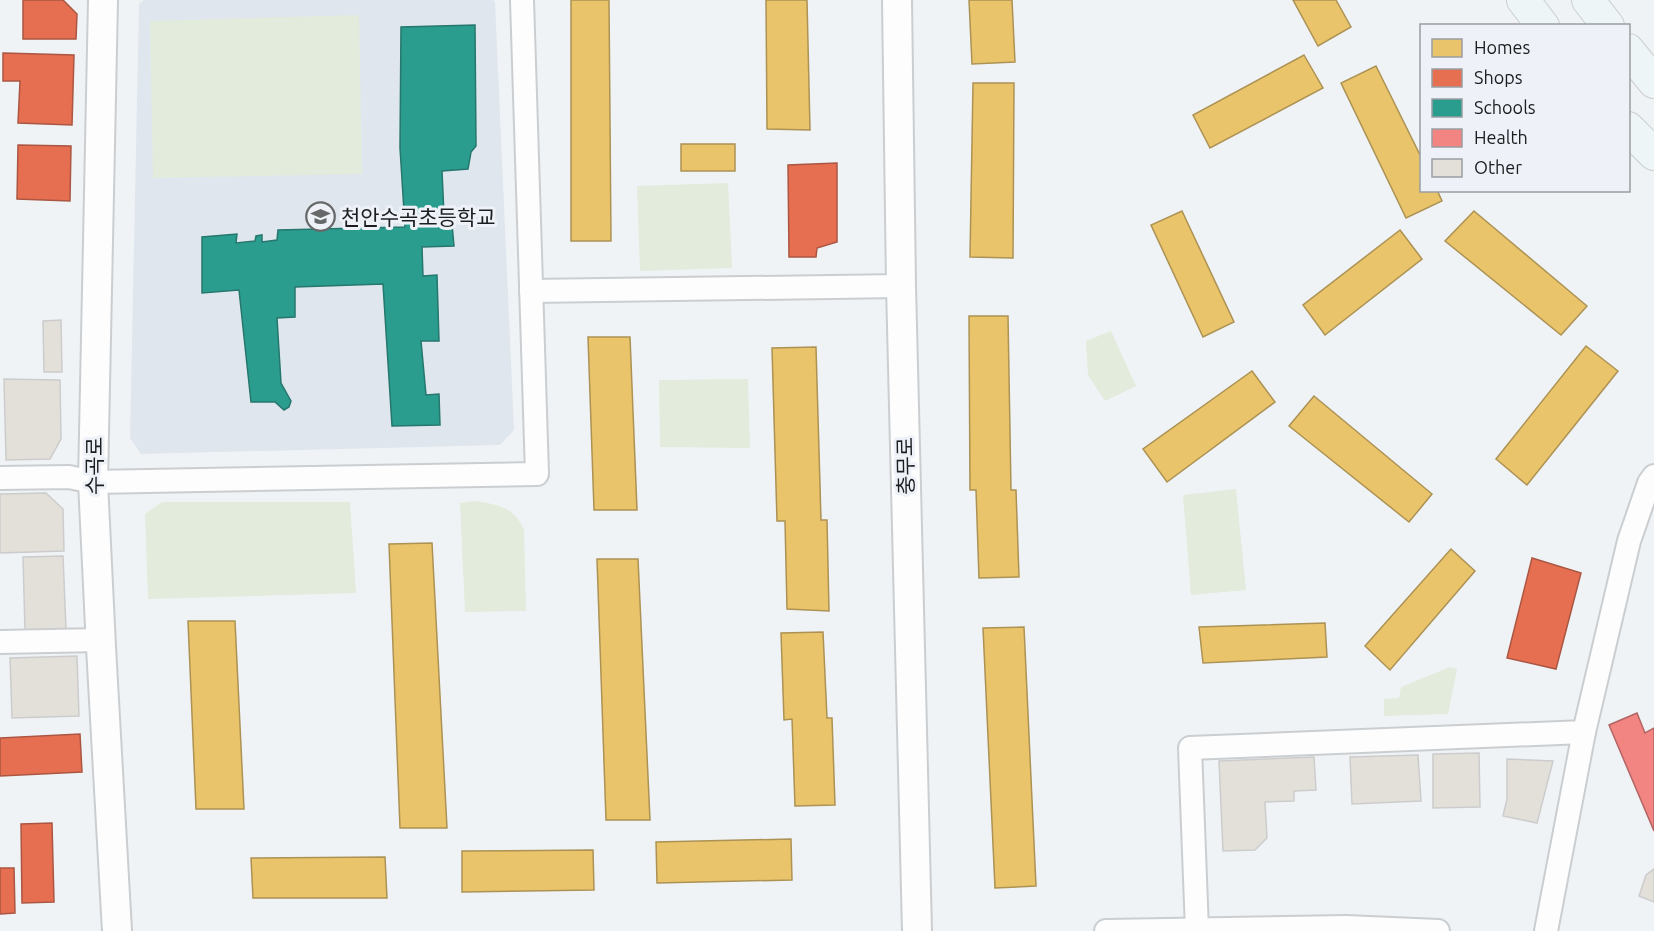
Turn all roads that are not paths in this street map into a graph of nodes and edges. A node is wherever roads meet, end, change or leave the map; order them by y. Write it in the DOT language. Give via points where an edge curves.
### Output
graph roads {
  1 [pos="102,0"];
  2 [pos="522,0"];
  3 [pos="897,0"];
  4 [pos="1523,0"];
  5 [pos="1588,0"];
  6 [pos="1541,24"];
  7 [pos="1606,24"];
  8 [pos="1630,51"];
  9 [pos="1654,82"];
  10 [pos="1630,129"];
  11 [pos="1654,154"];
  12 [pos="901,286"];
  13 [pos="531,291"];
  14 [pos="0,478"];
  15 [pos="1652,481"];
  16 [pos="93,482"];
  17 [pos="100,640"];
  18 [pos="0,642"];
  19 [pos="1584,732"];
  20 [pos="1197,930"];
  21 [pos="117,931"];
  22 [pos="917,931"];
  23 [pos="1107,931"];
  24 [pos="1438,931"];
  25 [pos="1546,931"];
  1 -- 16 [label="street, 수곡로"];
  2 -- 13 [label="street"];
  3 -- 12 [label="street, 충무로"];
  4 -- 6 [label="main road"];
  5 -- 7 [label="main road"];
  8 -- 9 [label="main road"];
  10 -- 11 [label="main road"];
  12 -- 13 [label="street"];
  12 -- 22 [label="street, 충무로"];
  13 -- 16 [label="street" via="537,474"];
  14 -- 16 [label="street" via="69,477"];
  15 -- 19 [label="street" via="1629,541"];
  16 -- 17 [label="street, 수곡로"];
  17 -- 18 [label="street"];
  17 -- 21 [label="street, 수곡로"];
  19 -- 20 [label="street" via="1190,748"];
  19 -- 25 [label="street"];
  20 -- 23 [label="street"];
  20 -- 24 [label="street" via="1346,927"];
}
